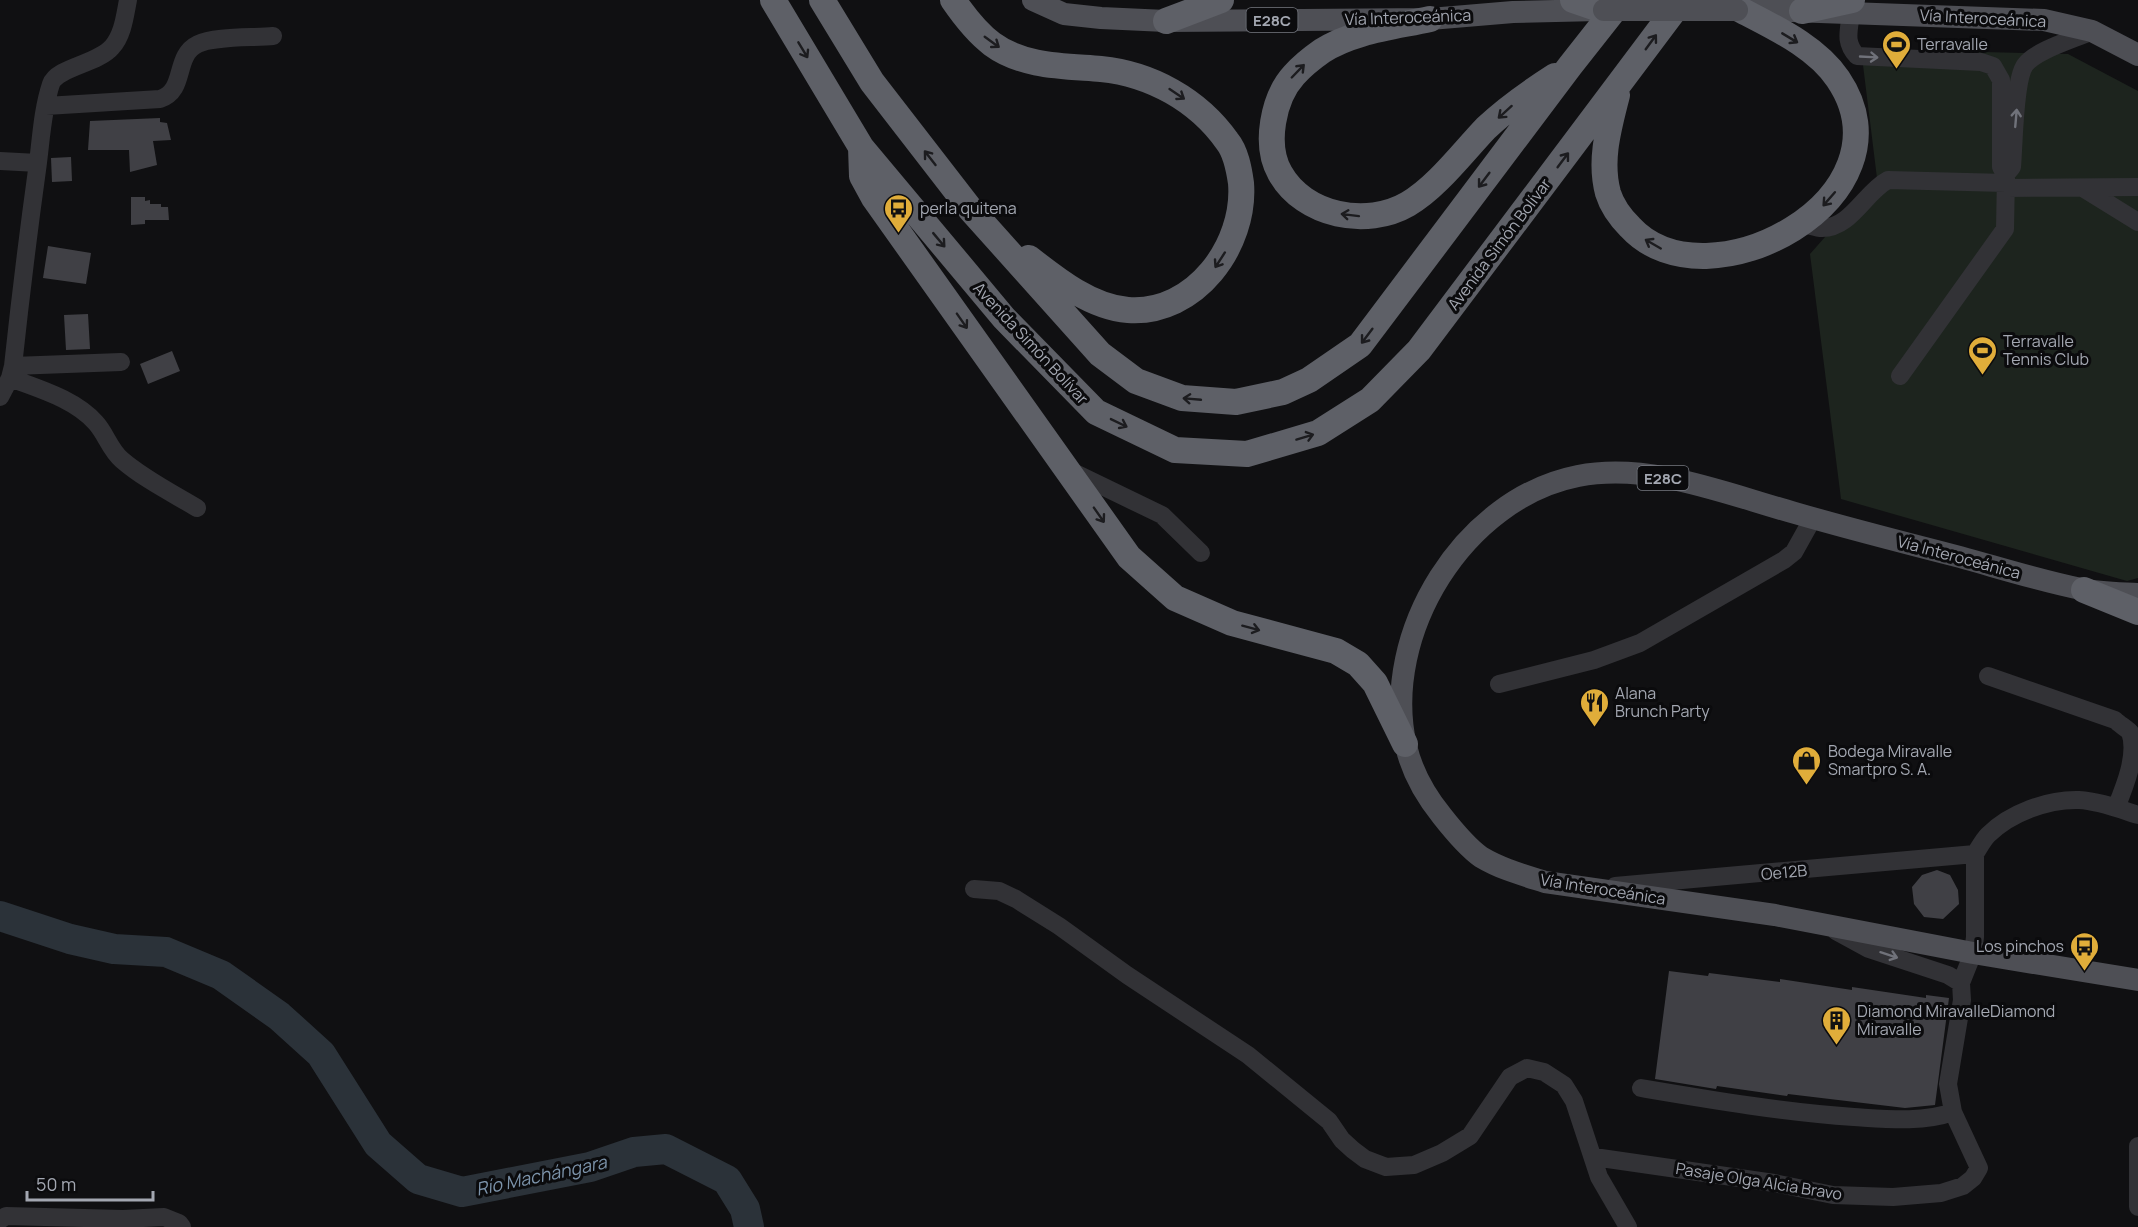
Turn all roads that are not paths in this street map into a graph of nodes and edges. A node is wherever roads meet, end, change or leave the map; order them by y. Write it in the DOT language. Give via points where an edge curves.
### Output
graph roads {
  1 [pos="128,0"];
  2 [pos="773,0"];
  3 [pos="822,0"];
  4 [pos="953,0"];
  5 [pos="1033,0"];
  6 [pos="1221,0"];
  7 [pos="1573,0"];
  8 [pos="1682,0"];
  9 [pos="1852,6"];
  10 [pos="1609,7"];
  11 [pos="1738,10"];
  12 [pos="1802,11"];
  13 [pos="1430,19"];
  14 [pos="1166,21"];
  15 [pos="2092,31"];
  16 [pos="273,36"];
  17 [pos="2138,55"];
  18 [pos="1570,66"];
  19 [pos="1620,84"];
  20 [pos="2010,87"];
  21 [pos="46,106"];
  22 [pos="861,147"];
  23 [pos="0,162"];
  24 [pos="38,163"];
  25 [pos="2006,182"];
  26 [pos="2138,187"];
  27 [pos="2083,188"];
  28 [pos="971,210"];
  29 [pos="2138,222"];
  30 [pos="1803,224"];
  31 [pos="122,362"];
  32 [pos="12,372"];
  33 [pos="1900,376"];
  34 [pos="0,397"];
  35 [pos="1068,469"];
  36 [pos="197,508"];
  37 [pos="1813,518"];
  38 [pos="1201,553"];
  39 [pos="2084,590"];
  40 [pos="2138,594"];
  41 [pos="2138,612"];
  42 [pos="1989,676"];
  43 [pos="1499,684"];
  44 [pos="1405,744"];
  45 [pos="2116,808"];
  46 [pos="2138,815"];
  47 [pos="1975,854"];
  48 [pos="1593,888"];
  49 [pos="974,890"];
  50 [pos="1817,922"];
  51 [pos="1973,953"];
  52 [pos="2138,980"];
  53 [pos="1961,983"];
  54 [pos="1641,1088"];
  55 [pos="1953,1112"];
  56 [pos="2138,1146"];
  57 [pos="1594,1157"];
  58 [pos="2138,1207"];
  59 [pos="0,1220"];
  60 [pos="182,1227"];
  61 [pos="1628,1227"];
  1 -- 21 [label="street" via="112,48 93,62 59,74 51,82"];
  2 -- 22 [label="highway, Avenida Simón Bolívar, one-way"];
  28 -- 3 [label="highway, one-way" via="872,82"];
  4 -- 28 [label="highway, one-way" via="966,20 993,45 1016,56 1043,64 1105,69 1142,77 1170,89 1196,107 1229,143 1239,169 1242,195 1238,223 1229,246 1201,283 1154,308 1128,310 1075,291"];
  5 -- 14 [label="main road, Vía Interoceánica / E28C" via="1064,14"];
  6 -- 14 [label="highway"];
  7 -- 10 [label="highway"];
  19 -- 8 [label="highway, Avenida Simón Bolívar, one-way"];
  9 -- 12 [label="highway"];
  9 -- 15 [label="main road, Vía Interoceánica" via="2044,20"];
  9 -- 20 [label="street, one-way" via="1848,40 1857,56 1980,62 1993,66"];
  10 -- 11 [label="main road, Vía Interoceánica / E28C, bridge"];
  10 -- 13 [label="main road, Vía Interoceánica / E28C"];
  10 -- 18 [label="highway"];
  11 -- 12 [label="main road, Vía Interoceánica / E28C"];
  11 -- 30 [label="highway, one-way" via="1821,59 1852,104 1854,154 1845,178 1830,199"];
  13 -- 14 [label="main road, Vía Interoceánica / E28C"];
  18 -- 13 [label="highway, one-way" via="1519,99 1407,205 1372,216 1353,217 1306,201 1279,172 1271,138 1273,117 1292,76 1323,50 1347,39"];
  15 -- 17 [label="main road, Vía Interoceánica"];
  15 -- 20 [label="street" via="2038,54"];
  16 -- 21 [label="street" via="198,43 188,51 174,91 160,99"];
  18 -- 28 [label="highway, one-way" via="1360,345 1309,380 1283,392 1236,402 1182,398 1136,381 1100,354"];
  22 -- 19 [label="highway, Avenida Simón Bolívar, one-way" via="1004,318 1096,412 1175,450 1248,454 1318,434 1370,400 1419,350"];
  30 -- 19 [label="highway, one-way" via="1756,246 1703,256 1657,247 1635,233 1608,194 1604,167"];
  20 -- 25 [label="street" via="2001,168"];
  21 -- 24 [label="street"];
  22 -- 35 [label="highway, one-way" via="862,176 874,198"];
  23 -- 24 [label="street"];
  24 -- 32 [label="street"];
  25 -- 27 [label="street"];
  25 -- 30 [label="street" via="1888,180 1837,225 1822,228"];
  25 -- 33 [label="street" via="2005,229"];
  26 -- 27 [label="street"];
  27 -- 29 [label="street"];
  31 -- 32 [label="street"];
  32 -- 34 [label="street"];
  32 -- 36 [label="street" via="82,410 96,422 119,458"];
  35 -- 38 [label="street" via="1162,515"];
  35 -- 44 [label="highway, one-way" via="1129,557 1175,598 1232,623 1336,651 1358,664 1375,683"];
  37 -- 39 [label="main road, Vía Interoceánica / E28C"];
  37 -- 43 [label="street" via="1794,552 1785,560 1640,643 1594,660"];
  37 -- 44 [label="main road, Vía Interoceánica / E28C" via="1689,483 1617,472 1551,483 1521,496 1470,538 1428,596 1406,658 1402,714"];
  39 -- 40 [label="main road, Vía Interoceánica / E28C"];
  39 -- 41 [label="highway"];
  42 -- 45 [label="street" via="2115,720 2130,732 2136,757"];
  44 -- 48 [label="main road, Vía Interoceánica / E28C" via="1428,798 1480,856 1545,882"];
  45 -- 46 [label="street"];
  45 -- 47 [label="street" via="2078,800 2031,809 2004,822 1986,837"];
  47 -- 48 [label="street, Oe12B"];
  47 -- 51 [label="street, Pasaje Olga Alcia Bravo"];
  48 -- 50 [label="main road, Vía Interoceánica / E28C"];
  49 -- 57 [label="street" via="999,891 1016,899 1248,1055 1329,1121 1342,1140 1365,1159 1386,1167 1414,1165 1442,1153 1470,1136 1510,1077 1527,1068 1544,1072 1564,1085 1574,1101"];
  50 -- 51 [label="main road, Vía Interoceánica / E28C"];
  50 -- 53 [label="street, one-way" via="1869,949"];
  51 -- 52 [label="main road, Vía Interoceánica / E28C"];
  51 -- 53 [label="street, Pasaje Olga Alcia Bravo"];
  53 -- 55 [label="street, Pasaje Olga Alcia Bravo" via="1962,1000 1948,1084"];
  54 -- 55 [label="street" via="1796,1113 1888,1119 1939,1117"];
  55 -- 57 [label="street, Pasaje Olga Alcia Bravo" via="1979,1168 1963,1186 1941,1193 1893,1197 1833,1195"];
  56 -- 58 [label="street"];
  57 -- 61 [label="street" via="1599,1177"];
  59 -- 60 [label="street" via="6,1216 164,1217"];
}
